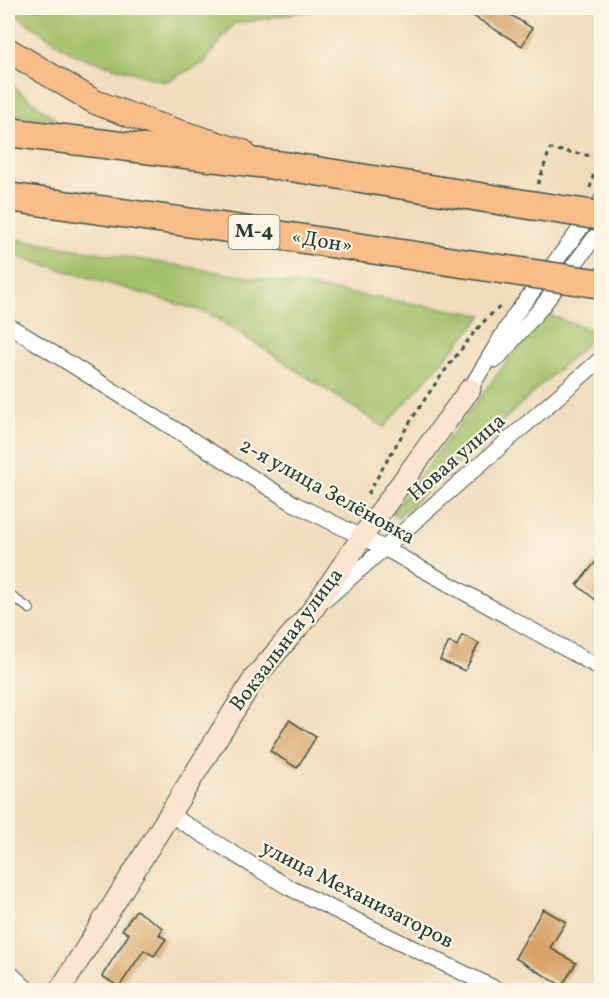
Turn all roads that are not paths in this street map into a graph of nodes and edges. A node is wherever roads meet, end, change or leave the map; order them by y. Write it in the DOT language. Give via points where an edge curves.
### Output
graph roads {
  1 [pos="8,50"];
  2 [pos="8,132"];
  3 [pos="291,167"];
  4 [pos="8,197"];
  5 [pos="602,200"];
  6 [pos="593,206"];
  7 [pos="602,228"];
  8 [pos="602,284"];
  9 [pos="8,325"];
  10 [pos="601,359"];
  11 [pos="470,389"];
  12 [pos="362,537"];
  13 [pos="386,549"];
  14 [pos="8,594"];
  15 [pos="30,609"];
  16 [pos="311,612"];
  17 [pos="602,669"];
  18 [pos="169,814"];
  19 [pos="8,971"];
  20 [pos="64,989"];
  21 [pos="28,990"];
  22 [pos="498,990"];
  1 -- 3 [label="main road" via="95,102"];
  2 -- 3 [label="highway"];
  3 -- 6 [label="highway, bridge" via="530,205"];
  4 -- 8 [label="highway, «Дон» / М-4, bridge"];
  5 -- 11 [label="street" via="514,316"];
  7 -- 11 [label="street" via="540,309"];
  9 -- 12 [label="street, 2-я улица Зелёновка" via="293,503"];
  10 -- 13 [label="street, Новая улица"];
  11 -- 12 [label="street, Вокзальная улица"];
  12 -- 13 [label="street, 2-я улица Зелёновка"];
  12 -- 16 [label="street, Вокзальная улица"];
  13 -- 16 [label="street, Новая улица"];
  13 -- 17 [label="street, 2-я улица Зелёновка"];
  14 -- 15 [label="lane"];
  16 -- 18 [label="street, Вокзальная улица" via="255,677"];
  18 -- 20 [label="street, Вокзальная улица"];
  18 -- 22 [label="street, улица Механизаторов" via="288,888"];
  19 -- 21 [label="street"];
}
